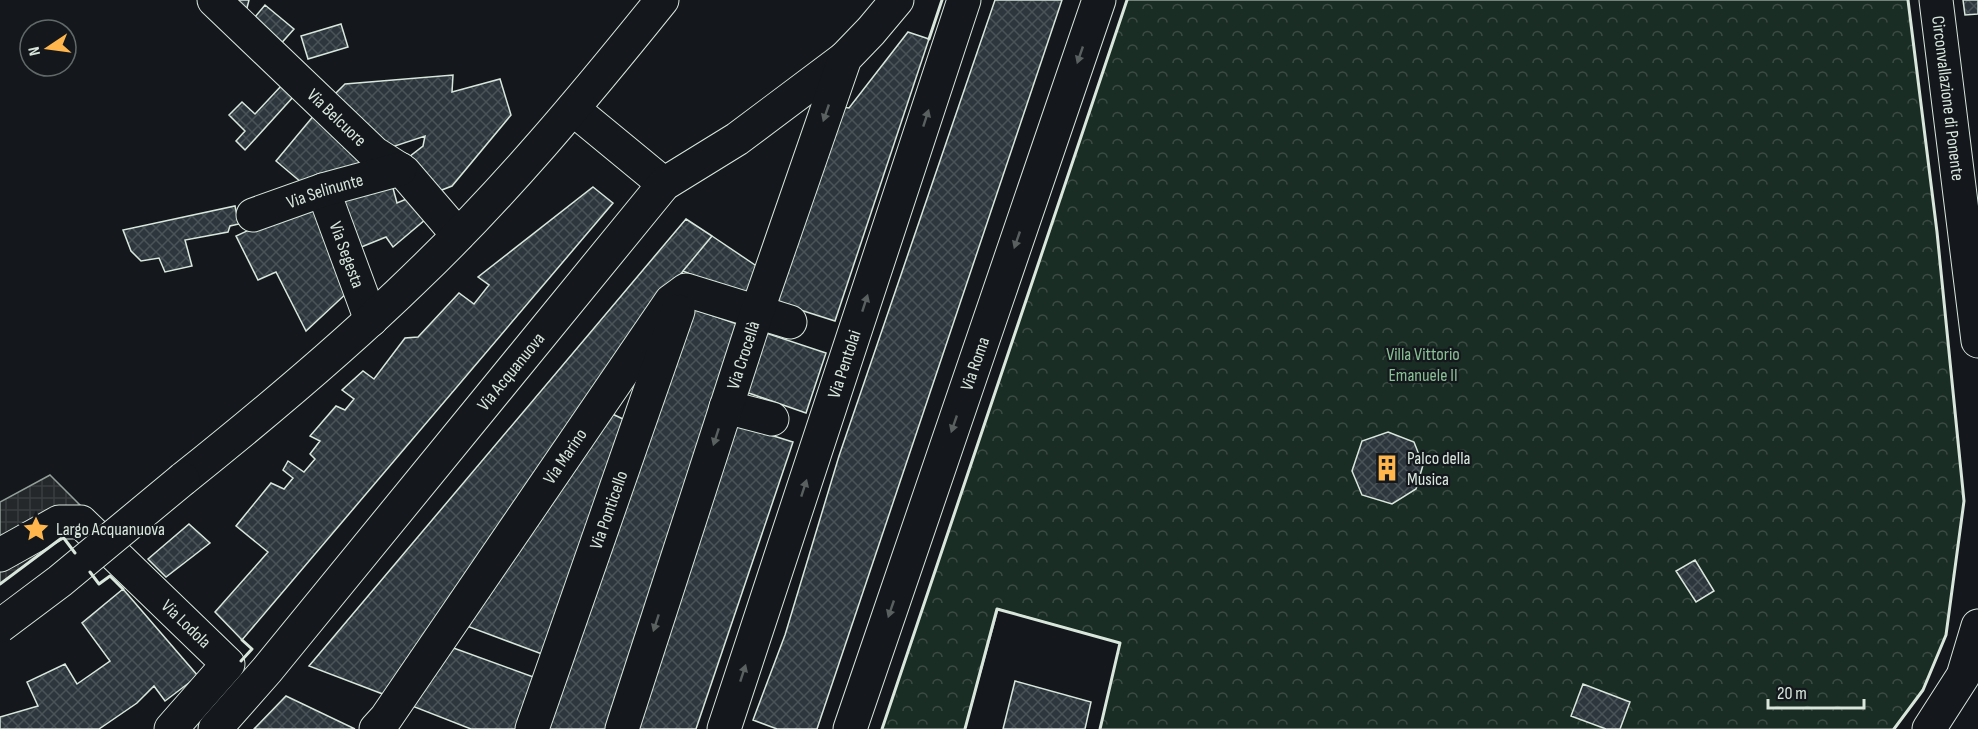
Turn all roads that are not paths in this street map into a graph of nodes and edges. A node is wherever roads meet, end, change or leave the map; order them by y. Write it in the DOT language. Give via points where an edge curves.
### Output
graph roads {
  1 [pos="214,0"];
  2 [pos="662,0"];
  3 [pos="897,0"];
  4 [pos="964,0"];
  5 [pos="1099,0"];
  6 [pos="1936,0"];
  7 [pos="845,58"];
  8 [pos="573,109"];
  9 [pos="1966,136"];
  10 [pos="400,169"];
  11 [pos="664,184"];
  12 [pos="322,190"];
  13 [pos="253,215"];
  14 [pos="458,235"];
  15 [pos="686,290"];
  16 [pos="757,312"];
  17 [pos="371,320"];
  18 [pos="790,322"];
  19 [pos="1978,340"];
  20 [pos="726,407"];
  21 [pos="772,419"];
  22 [pos="0,555"];
  23 [pos="0,626"];
  24 [pos="1978,626"];
  25 [pos="381,723"];
  26 [pos="171,729"];
  27 [pos="215,729"];
  28 [pos="532,729"];
  29 [pos="622,729"];
  30 [pos="724,729"];
  31 [pos="850,729"];
  32 [pos="1929,729"];
  1 -- 10 [label="street, Via Belcuore" via="374,153"];
  2 -- 8 [label="street"];
  3 -- 7 [label="street, Via Crocellà"];
  30 -- 4 [label="street, Via Pentolai, one-way"];
  5 -- 31 [label="street, Via Roma, one-way"];
  6 -- 9 [label="street, Circonvallazione di Ponente"];
  7 -- 11 [label="street, Via Acquanuova" via="737,139"];
  7 -- 16 [label="street, Via Crocellà, one-way"];
  8 -- 11 [label="street"];
  8 -- 14 [label="street"];
  9 -- 19 [label="street, Circonvallazione di Ponente"];
  10 -- 12 [label="street, Via Selinunte"];
  10 -- 14 [label="street, Via Belcuore"];
  11 -- 27 [label="street, Via Acquanuova"];
  12 -- 13 [label="street, Via Selinunte"];
  12 -- 17 [label="street, Via Segesta"];
  14 -- 17 [label="street"];
  15 -- 16 [label="street"];
  15 -- 25 [label="street, Via Marino" via="671,301"];
  15 -- 28 [label="street, Via Ponticello"];
  16 -- 18 [label="street"];
  16 -- 20 [label="street, Via Crocellà"];
  17 -- 23 [label="street, bridge" via="280,402"];
  20 -- 21 [label="street"];
  20 -- 29 [label="street, Via Crocellà, one-way"];
  22 -- 26 [label="street, Via Lodola" via="59,522 81,522 228,664"];
  24 -- 32 [label="street" via="1963,676"];
}
